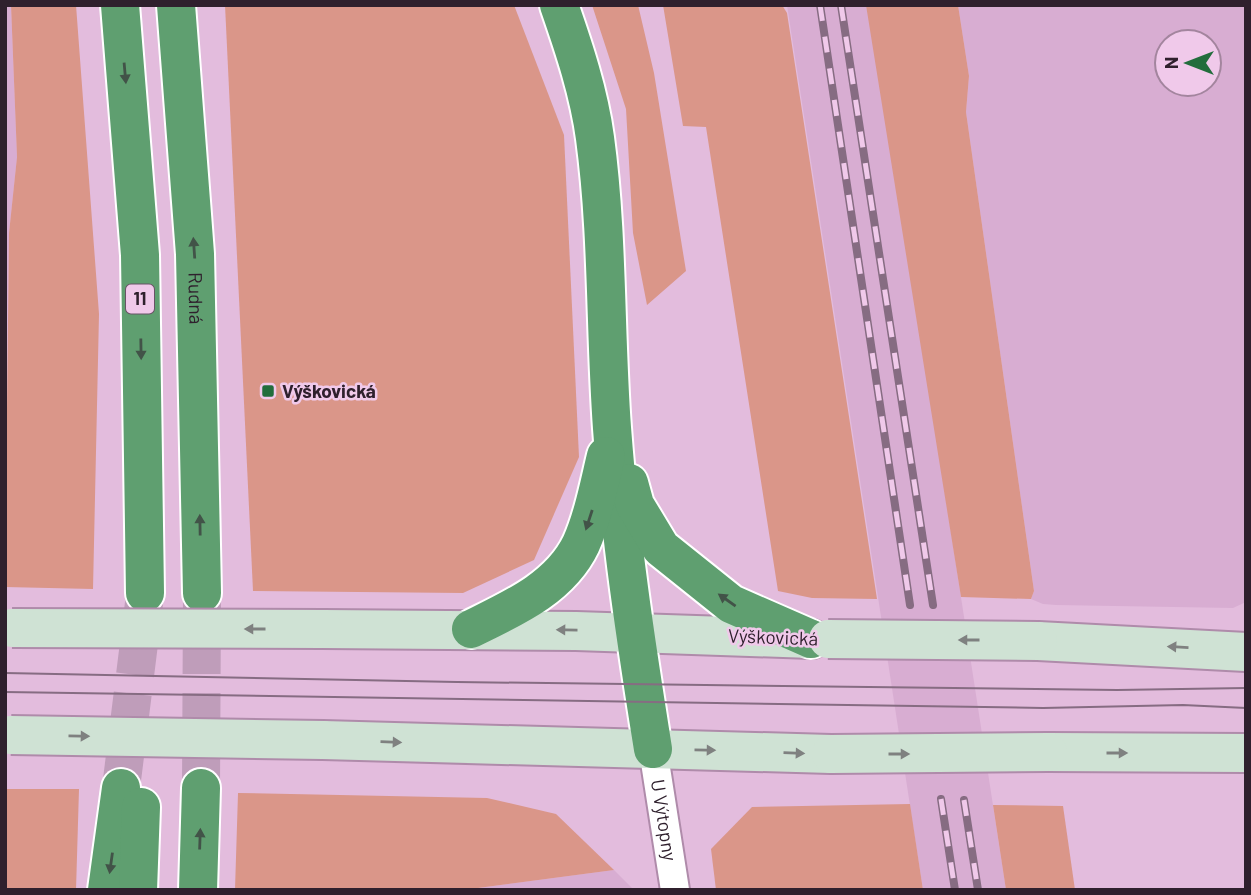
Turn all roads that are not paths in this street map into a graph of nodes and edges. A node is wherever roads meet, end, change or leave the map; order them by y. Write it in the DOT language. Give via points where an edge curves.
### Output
graph roads {
  1 [pos="120,5"];
  2 [pos="176,5"];
  3 [pos="199,5"];
  4 [pos="559,5"];
  5 [pos="184,120"];
  6 [pos="612,430"];
  7 [pos="145,593"];
  8 [pos="202,593"];
  9 [pos="9,628"];
  10 [pos="471,629"];
  11 [pos="636,632"];
  12 [pos="820,639"];
  13 [pos="1237,648"];
  14 [pos="8,735"];
  15 [pos="653,749"];
  16 [pos="1246,753"];
  17 [pos="201,789"];
  18 [pos="107,890"];
  19 [pos="138,890"];
  20 [pos="198,890"];
  21 [pos="675,890"];
  1 -- 7 [label="highway, 11, one-way" via="140,255"];
  2 -- 5 [label="highway, Rudná"];
  3 -- 5 [label="highway"];
  4 -- 6 [label="highway" via="595,135"];
  8 -- 5 [label="highway, Rudná, one-way" via="195,254"];
  6 -- 10 [label="highway, one-way" via="591,516 569,563 556,579 514,608"];
  6 -- 11 [label="highway"];
  12 -- 6 [label="highway, one-way" via="732,604 661,548 635,505"];
  10 -- 9 [label="street, Výškovická, one-way, bridge"];
  11 -- 10 [label="street, Výškovická, one-way"];
  11 -- 12 [label="street, Výškovická"];
  11 -- 15 [label="highway"];
  13 -- 12 [label="street, Výškovická, one-way, bridge"];
  14 -- 15 [label="street, one-way, bridge"];
  15 -- 16 [label="street, one-way, bridge" via="831,754"];
  15 -- 21 [label="street, U Výtopny"];
  20 -- 17 [label="highway, one-way"];
  19 -- 18 [label="highway, one-way" via="131,788"];
}
